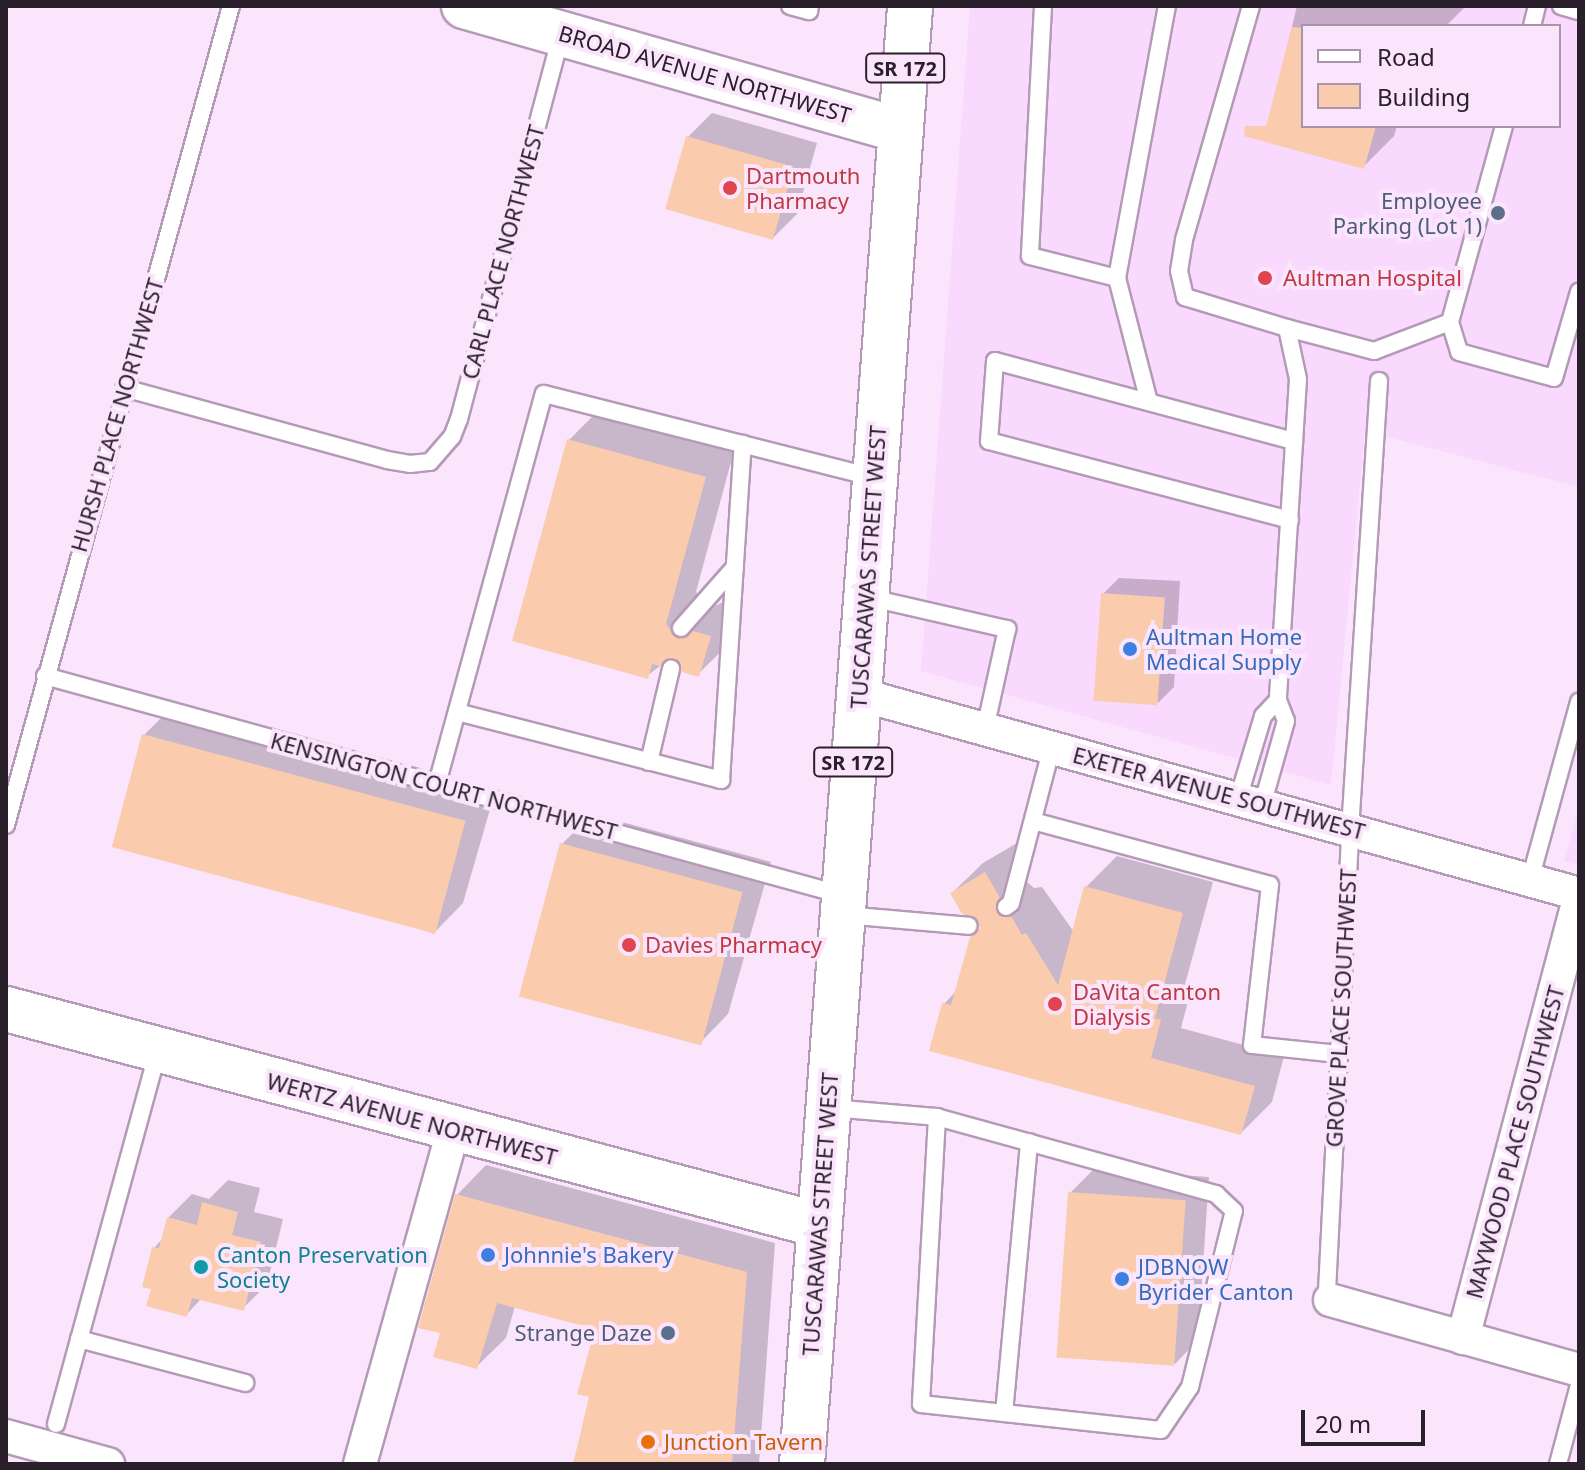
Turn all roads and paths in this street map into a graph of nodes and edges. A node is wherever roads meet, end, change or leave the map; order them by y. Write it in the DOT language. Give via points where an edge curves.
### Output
graph roads {
  1 [pos="231,6"];
  2 [pos="464,6"];
  3 [pos="790,6"];
  4 [pos="910,6"];
  5 [pos="1043,6"];
  6 [pos="1167,6"];
  7 [pos="1251,6"];
  8 [pos="810,8"];
  9 [pos="562,33"];
  10 [pos="1503,128"];
  11 [pos="900,130"];
  12 [pos="1117,278"];
  13 [pos="1579,292"];
  14 [pos="1450,322"];
  15 [pos="1287,328"];
  16 [pos="1379,381"];
  17 [pos="124,388"];
  18 [pos="1149,402"];
  19 [pos="1294,441"];
  20 [pos="743,444"];
  21 [pos="874,477"];
  22 [pos="1290,520"];
  23 [pos="735,567"];
  24 [pos="866,597"];
  25 [pos="681,628"];
  26 [pos="671,669"];
  27 [pos="45,676"];
  28 [pos="858,694"];
  29 [pos="1278,700"];
  30 [pos="1579,702"];
  31 [pos="457,712"];
  32 [pos="985,729"];
  33 [pos="1052,747"];
  34 [pos="649,762"];
  35 [pos="437,784"];
  36 [pos="1250,802"];
  37 [pos="1033,821"];
  38 [pos="6,825"];
  39 [pos="1350,830"];
  40 [pos="1530,880"];
  41 [pos="1579,894"];
  42 [pos="1579,900"];
  43 [pos="843,905"];
  44 [pos="1006,907"];
  45 [pos="969,926"];
  46 [pos="6,1009"];
  47 [pos="158,1051"];
  48 [pos="1338,1054"];
  49 [pos="828,1107"];
  50 [pos="937,1117"];
  51 [pos="453,1131"];
  52 [pos="1029,1142"];
  53 [pos="819,1225"];
  54 [pos="1330,1300"];
  55 [pos="1463,1338"];
  56 [pos="79,1339"];
  57 [pos="1579,1370"];
  58 [pos="245,1383"];
  59 [pos="1579,1385"];
  60 [pos="1004,1413"];
  61 [pos="56,1424"];
  62 [pos="6,1436"];
  63 [pos="108,1464"];
  64 [pos="360,1464"];
  65 [pos="802,1464"];
  66 [pos="1558,1464"];
  1 -- 17 [label="lane, HURSH PLACE NORTHWEST"];
  2 -- 9 [label="main road, BROAD AVENUE NORTHWEST"];
  3 -- 8 [label="lane"];
  4 -- 11 [label="main road, TUSCARAWAS STREET WEST / SR 172"];
  5 -- 12 [label="lane" via="1030,256"];
  6 -- 12 [label="lane"];
  7 -- 15 [label="lane" via="1179,271 1185,297"];
  9 -- 11 [label="main road, BROAD AVENUE NORTHWEST"];
  9 -- 17 [label="lane, CARL PLACE NORTHWEST" via="459,419 452,437 430,462 387,460"];
  10 -- 14 [label="lane"];
  11 -- 21 [label="main road, TUSCARAWAS STREET WEST / SR 172"];
  12 -- 18 [label="lane"];
  13 -- 14 [label="lane" via="1554,378 1459,352"];
  14 -- 15 [label="lane" via="1374,351"];
  15 -- 19 [label="lane" via="1298,379"];
  16 -- 39 [label="lane, GROVE PLACE SOUTHWEST"];
  17 -- 27 [label="lane, HURSH PLACE NORTHWEST"];
  18 -- 19 [label="lane"];
  18 -- 22 [label="lane" via="995,361 989,441"];
  19 -- 22 [label="lane"];
  20 -- 21 [label="lane"];
  20 -- 23 [label="lane"];
  20 -- 31 [label="lane" via="544,394"];
  21 -- 24 [label="main road, TUSCARAWAS STREET WEST / SR 172"];
  22 -- 29 [label="lane"];
  23 -- 25 [label="lane"];
  23 -- 34 [label="lane" via="721,780"];
  24 -- 28 [label="main road, TUSCARAWAS STREET WEST / SR 172"];
  24 -- 32 [label="lane" via="1007,629"];
  26 -- 34 [label="lane"];
  27 -- 35 [label="lane, KENSINGTON COURT NORTHWEST"];
  27 -- 38 [label="lane, HURSH PLACE NORTHWEST"];
  28 -- 32 [label="street, EXETER AVENUE SOUTHWEST"];
  28 -- 43 [label="main road, TUSCARAWAS STREET WEST / SR 172"];
  29 -- 36 [label="lane" via="1263,716"];
  29 -- 36 [label="lane" via="1286,721"];
  30 -- 40 [label="lane"];
  31 -- 34 [label="lane"];
  31 -- 35 [label="lane"];
  32 -- 33 [label="street, EXETER AVENUE SOUTHWEST"];
  33 -- 36 [label="street, EXETER AVENUE SOUTHWEST"];
  33 -- 37 [label="lane"];
  35 -- 43 [label="lane, KENSINGTON COURT NORTHWEST"];
  36 -- 39 [label="street, EXETER AVENUE SOUTHWEST"];
  37 -- 44 [label="lane"];
  37 -- 48 [label="lane" via="1270,885 1252,1045"];
  39 -- 40 [label="street, EXETER AVENUE SOUTHWEST"];
  39 -- 48 [label="lane, GROVE PLACE SOUTHWEST"];
  40 -- 41 [label="street, EXETER AVENUE SOUTHWEST"];
  42 -- 55 [label="street, MAYWOOD PLACE SOUTHWEST"];
  43 -- 45 [label="lane, KENSINGTON COURT NORTHWEST"];
  43 -- 49 [label="main road, TUSCARAWAS STREET WEST / SR 172"];
  46 -- 47 [label="main road, WERTZ AVENUE NORTHWEST"];
  47 -- 51 [label="main road, WERTZ AVENUE NORTHWEST"];
  47 -- 56 [label="lane"];
  48 -- 54 [label="lane, GROVE PLACE SOUTHWEST"];
  49 -- 50 [label="lane"];
  49 -- 53 [label="main road, TUSCARAWAS STREET WEST / SR 172"];
  50 -- 52 [label="lane"];
  50 -- 60 [label="lane" via="921,1404"];
  51 -- 53 [label="main road, WERTZ AVENUE NORTHWEST"];
  51 -- 64 [label="street"];
  52 -- 60 [label="lane"];
  52 -- 60 [label="lane" via="1216,1194 1234,1211 1190,1387 1161,1430"];
  53 -- 65 [label="main road, TUSCARAWAS STREET WEST / SR 172"];
  54 -- 55 [label="street"];
  55 -- 57 [label="street"];
  56 -- 58 [label="lane"];
  56 -- 61 [label="lane"];
  59 -- 66 [label="lane"];
  62 -- 63 [label="street"];
}
